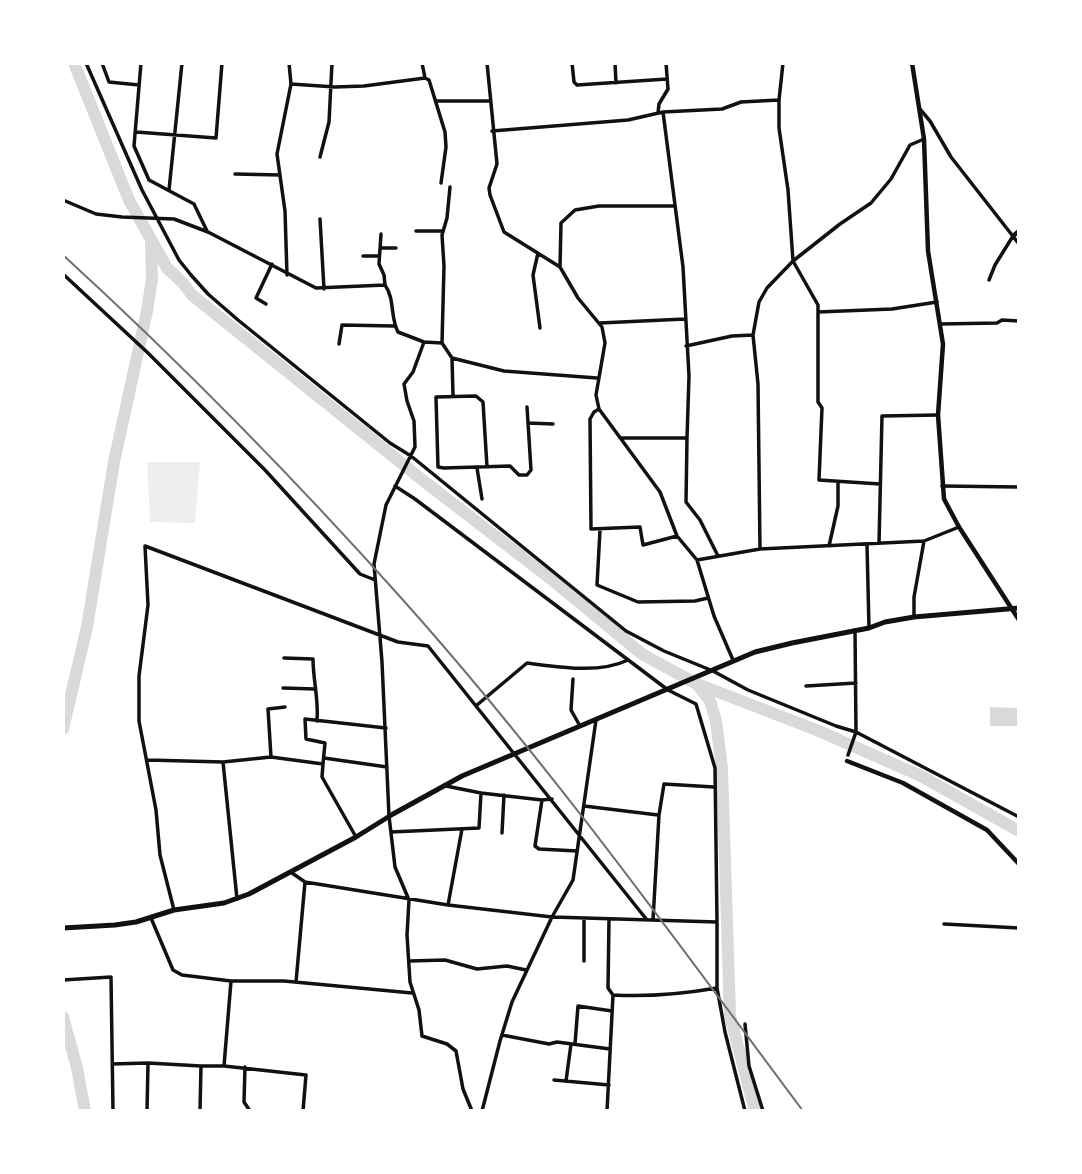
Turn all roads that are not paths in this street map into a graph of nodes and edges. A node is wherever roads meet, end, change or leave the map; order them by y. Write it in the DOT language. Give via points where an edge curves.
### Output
graph roads {
  1 [pos="86,63"];
  2 [pos="102,63"];
  3 [pos="141,63"];
  4 [pos="182,63"];
  5 [pos="222,63"];
  6 [pos="289,63"];
  7 [pos="332,63"];
  8 [pos="422,63"];
  9 [pos="487,63"];
  10 [pos="572,63"];
  11 [pos="615,63"];
  12 [pos="666,63"];
  13 [pos="783,63"];
  14 [pos="912,63"];
  15 [pos="425,78"];
  16 [pos="667,79"];
  17 [pos="616,83"];
  18 [pos="291,84"];
  19 [pos="139,85"];
  20 [pos="332,87"];
  21 [pos="779,100"];
  22 [pos="436,101"];
  23 [pos="490,102"];
  24 [pos="918,106"];
  25 [pos="661,113"];
  26 [pos="492,131"];
  27 [pos="136,132"];
  28 [pos="175,135"];
  29 [pos="924,138"];
  30 [pos="320,157"];
  31 [pos="235,174"];
  32 [pos="280,175"];
  33 [pos="441,183"];
  34 [pos="450,187"];
  35 [pos="169,190"];
  36 [pos="63,201"];
  37 [pos="673,206"];
  38 [pos="158,218"];
  39 [pos="320,219"];
  40 [pos="416,231"];
  41 [pos="443,231"];
  42 [pos="1019,231"];
  43 [pos="208,232"];
  44 [pos="381,234"];
  45 [pos="1013,236"];
  46 [pos="1019,244"];
  47 [pos="380,248"];
  48 [pos="396,248"];
  49 [pos="538,253"];
  50 [pos="363,256"];
  51 [pos="380,256"];
  52 [pos="793,261"];
  53 [pos="272,264"];
  54 [pos="560,267"];
  55 [pos="63,274"];
  56 [pos="287,275"];
  57 [pos="989,280"];
  58 [pos="385,285"];
  59 [pos="324,289"];
  60 [pos="937,302"];
  61 [pos="266,304"];
  62 [pos="818,312"];
  63 [pos="685,319"];
  64 [pos="1019,321"];
  65 [pos="600,323"];
  66 [pos="940,324"];
  67 [pos="394,326"];
  68 [pos="540,328"];
  69 [pos="753,335"];
  70 [pos="424,342"];
  71 [pos="442,343"];
  72 [pos="339,344"];
  73 [pos="686,346"];
  74 [pos="452,358"];
  75 [pos="597,378"];
  76 [pos="453,395"];
  77 [pos="527,407"];
  78 [pos="599,409"];
  79 [pos="938,415"];
  80 [pos="528,424"];
  81 [pos="553,424"];
  82 [pos="620,438"];
  83 [pos="687,438"];
  84 [pos="411,458"];
  85 [pos="487,467"];
  86 [pos="477,468"];
  87 [pos="838,482"];
  88 [pos="880,484"];
  89 [pos="395,485"];
  90 [pos="942,486"];
  91 [pos="1019,487"];
  92 [pos="482,499"];
  93 [pos="959,527"];
  94 [pos="600,530"];
  95 [pos="677,536"];
  96 [pos="924,541"];
  97 [pos="879,543"];
  98 [pos="867,545"];
  99 [pos="829,547"];
  100 [pos="760,549"];
  101 [pos="718,556"];
  102 [pos="697,560"];
  103 [pos="375,579"];
  104 [pos="708,598"];
  105 [pos="1019,608"];
  106 [pos="1010,609"];
  107 [pos="914,617"];
  108 [pos="1019,620"];
  109 [pos="869,628"];
  110 [pos="855,630"];
  111 [pos="379,635"];
  112 [pos="284,658"];
  113 [pos="628,660"];
  114 [pos="733,661"];
  115 [pos="710,672"];
  116 [pos="819,678"];
  117 [pos="573,679"];
  118 [pos="856,683"];
  119 [pos="819,685"];
  120 [pos="806,686"];
  121 [pos="283,688"];
  122 [pos="315,689"];
  123 [pos="668,690"];
  124 [pos="477,705"];
  125 [pos="285,707"];
  126 [pos="596,719"];
  127 [pos="317,721"];
  128 [pos="580,726"];
  129 [pos="386,728"];
  130 [pos="855,734"];
  131 [pos="515,752"];
  132 [pos="271,757"];
  133 [pos="324,758"];
  134 [pos="848,758"];
  135 [pos="147,761"];
  136 [pos="223,762"];
  137 [pos="323,764"];
  138 [pos="387,767"];
  139 [pos="443,785"];
  140 [pos="715,787"];
  141 [pos="481,793"];
  142 [pos="504,794"];
  143 [pos="552,799"];
  144 [pos="542,800"];
  145 [pos="584,806"];
  146 [pos="659,815"];
  147 [pos="388,816"];
  148 [pos="1019,817"];
  149 [pos="462,829"];
  150 [pos="391,832"];
  151 [pos="502,833"];
  152 [pos="579,834"];
  153 [pos="356,837"];
  154 [pos="577,851"];
  155 [pos="1019,863"];
  156 [pos="292,873"];
  157 [pos="305,882"];
  158 [pos="237,898"];
  159 [pos="409,900"];
  160 [pos="449,905"];
  161 [pos="174,910"];
  162 [pos="552,916"];
  163 [pos="151,918"];
  164 [pos="584,918"];
  165 [pos="609,919"];
  166 [pos="647,920"];
  167 [pos="653,920"];
  168 [pos="717,922"];
  169 [pos="944,924"];
  170 [pos="63,928"];
  171 [pos="1019,928"];
  172 [pos="409,961"];
  173 [pos="584,961"];
  174 [pos="526,970"];
  175 [pos="63,979"];
  176 [pos="231,981"];
  177 [pos="296,982"];
  178 [pos="717,988"];
  179 [pos="412,993"];
  180 [pos="613,995"];
  181 [pos="612,1011"];
  182 [pos="746,1024"];
  183 [pos="501,1034"];
  184 [pos="573,1044"];
  185 [pos="610,1049"];
  186 [pos="148,1063"];
  187 [pos="112,1064"];
  188 [pos="201,1066"];
  189 [pos="224,1066"];
  190 [pos="245,1067"];
  191 [pos="554,1080"];
  192 [pos="566,1081"];
  193 [pos="609,1085"];
  194 [pos="113,1111"];
  195 [pos="147,1111"];
  196 [pos="200,1111"];
  197 [pos="250,1111"];
  198 [pos="303,1111"];
  199 [pos="472,1111"];
  200 [pos="482,1111"];
  201 [pos="607,1111"];
  202 [pos="746,1111"];
  203 [pos="763,1111"];
  1 -- 38 [label="street"];
  2 -- 19 [label="street" via="110,82"];
  3 -- 19 [label="street"];
  4 -- 28 [label="street"];
  5 -- 28 [label="street" via="216,138"];
  6 -- 18 [label="street"];
  7 -- 20 [label="street"];
  8 -- 15 [label="street"];
  9 -- 23 [label="street"];
  10 -- 17 [label="street" via="573,82 578,85"];
  11 -- 17 [label="street"];
  12 -- 16 [label="street"];
  13 -- 21 [label="street"];
  14 -- 24 [label="street"];
  15 -- 20 [label="street"];
  15 -- 22 [label="street"];
  16 -- 17 [label="street"];
  16 -- 25 [label="street" via="659,104"];
  18 -- 20 [label="street"];
  18 -- 32 [label="street" via="277,154"];
  19 -- 27 [label="street"];
  20 -- 30 [label="street"];
  21 -- 25 [label="street"];
  21 -- 52 [label="street"];
  22 -- 23 [label="street"];
  22 -- 33 [label="street" via="446,147"];
  23 -- 26 [label="street"];
  24 -- 29 [label="street"];
  24 -- 45 [label="street"];
  25 -- 26 [label="street"];
  25 -- 37 [label="street"];
  26 -- 49 [label="street" via="497,164 490,195 505,232"];
  27 -- 28 [label="street"];
  27 -- 35 [label="street" via="134,146 149,180"];
  28 -- 35 [label="street"];
  29 -- 52 [label="street" via="910,145 871,203"];
  29 -- 60 [label="street" via="928,251"];
  31 -- 32 [label="street"];
  32 -- 56 [label="street"];
  34 -- 41 [label="street"];
  35 -- 43 [label="street" via="194,204"];
  36 -- 38 [label="street" via="96,214"];
  37 -- 54 [label="street" via="575,210 561,223"];
  37 -- 63 [label="street" via="683,267"];
  38 -- 43 [label="street"];
  38 -- 84 [label="street" via="179,260 208,294"];
  39 -- 59 [label="street"];
  40 -- 41 [label="street"];
  41 -- 71 [label="street"];
  42 -- 45 [label="street"];
  43 -- 53 [label="street"];
  44 -- 47 [label="street"];
  45 -- 46 [label="street"];
  45 -- 57 [label="street"];
  47 -- 48 [label="street"];
  47 -- 51 [label="street"];
  49 -- 54 [label="street"];
  49 -- 68 [label="street" via="533,275"];
  50 -- 51 [label="street"];
  51 -- 58 [label="street"];
  52 -- 62 [label="street"];
  52 -- 69 [label="street" via="759,302"];
  53 -- 56 [label="street"];
  53 -- 61 [label="street" via="256,298"];
  54 -- 65 [label="street"];
  55 -- 103 [label="street" via="276,481 360,575"];
  56 -- 59 [label="street"];
  58 -- 59 [label="street"];
  58 -- 67 [label="street"];
  60 -- 62 [label="street"];
  60 -- 66 [label="street"];
  62 -- 87 [label="street" via="819,480"];
  63 -- 65 [label="street"];
  63 -- 73 [label="street"];
  64 -- 66 [label="street"];
  65 -- 75 [label="street" via="605,343"];
  66 -- 79 [label="street"];
  67 -- 70 [label="street"];
  67 -- 72 [label="street" via="342,325"];
  69 -- 73 [label="street"];
  69 -- 100 [label="street"];
  70 -- 71 [label="street"];
  70 -- 84 [label="street" via="404,384 414,421"];
  71 -- 74 [label="street"];
  73 -- 83 [label="street"];
  74 -- 75 [label="street" via="504,371"];
  74 -- 76 [label="street"];
  75 -- 78 [label="street"];
  76 -- 85 [label="street" via="476,396 484,402"];
  76 -- 86 [label="street" via="436,397 438,467"];
  77 -- 80 [label="street"];
  78 -- 82 [label="street"];
  78 -- 94 [label="street" via="590,419 590,433 591,529"];
  79 -- 88 [label="street" via="882,416"];
  79 -- 90 [label="street"];
  80 -- 81 [label="street"];
  80 -- 85 [label="street" via="531,470 527,475 519,475 510,466"];
  82 -- 83 [label="street"];
  82 -- 95 [label="street" via="660,492"];
  83 -- 101 [label="street" via="686,502"];
  84 -- 89 [label="street"];
  84 -- 115 [label="street" via="626,631"];
  85 -- 86 [label="street"];
  86 -- 92 [label="street"];
  87 -- 88 [label="street"];
  87 -- 99 [label="street"];
  88 -- 97 [label="street"];
  89 -- 103 [label="street" via="386,505"];
  89 -- 113 [label="street"];
  90 -- 91 [label="street"];
  90 -- 93 [label="street"];
  93 -- 96 [label="street"];
  93 -- 106 [label="street"];
  94 -- 95 [label="street" via="640,527 643,545"];
  94 -- 104 [label="street" via="597,585 638,602"];
  95 -- 102 [label="street"];
  96 -- 97 [label="street"];
  96 -- 107 [label="street"];
  97 -- 98 [label="street"];
  98 -- 99 [label="street"];
  98 -- 109 [label="street"];
  99 -- 100 [label="street"];
  100 -- 101 [label="street"];
  101 -- 102 [label="street"];
  102 -- 104 [label="street"];
  103 -- 111 [label="street"];
  104 -- 114 [label="street"];
  105 -- 106 [label="main road"];
  106 -- 107 [label="main road"];
  106 -- 108 [label="street"];
  107 -- 109 [label="main road"];
  109 -- 110 [label="main road"];
  110 -- 114 [label="main road"];
  110 -- 118 [label="street"];
  111 -- 124 [label="street" via="407,645 428,646"];
  111 -- 129 [label="street"];
  111 -- 135 [label="street" via="145,546 148,606 139,676 139,721"];
  112 -- 122 [label="street" via="313,659"];
  113 -- 123 [label="street"];
  113 -- 124 [label="street" via="602,667 527,663"];
  114 -- 115 [label="main road"];
  115 -- 123 [label="main road"];
  115 -- 130 [label="street"];
  116 -- 119 [label="street"];
  117 -- 128 [label="street" via="571,709"];
  118 -- 119 [label="street"];
  118 -- 130 [label="street"];
  119 -- 120 [label="street"];
  121 -- 122 [label="street"];
  122 -- 127 [label="street"];
  123 -- 126 [label="main road"];
  123 -- 140 [label="street" via="696,704 713,754"];
  124 -- 131 [label="street"];
  125 -- 132 [label="street" via="268,709"];
  126 -- 128 [label="main road"];
  126 -- 145 [label="street"];
  127 -- 129 [label="street"];
  127 -- 133 [label="street" via="305,719 306,739 326,743"];
  128 -- 131 [label="main road"];
  129 -- 138 [label="street"];
  130 -- 134 [label="street"];
  130 -- 148 [label="street"];
  131 -- 139 [label="main road"];
  131 -- 143 [label="street"];
  132 -- 136 [label="street"];
  132 -- 137 [label="street"];
  133 -- 137 [label="street"];
  133 -- 138 [label="street"];
  134 -- 155 [label="street" via="988,830"];
  135 -- 136 [label="street"];
  135 -- 161 [label="street" via="160,855"];
  136 -- 158 [label="street"];
  137 -- 153 [label="street" via="322,777"];
  138 -- 147 [label="street"];
  139 -- 141 [label="street"];
  139 -- 147 [label="main road"];
  140 -- 146 [label="street" via="664,784"];
  140 -- 168 [label="street"];
  141 -- 142 [label="street"];
  141 -- 149 [label="street" via="479,828"];
  142 -- 144 [label="street"];
  142 -- 151 [label="street"];
  143 -- 144 [label="street"];
  143 -- 152 [label="street"];
  144 -- 154 [label="street" via="535,846"];
  145 -- 146 [label="street"];
  145 -- 152 [label="street"];
  146 -- 167 [label="street"];
  147 -- 150 [label="street"];
  147 -- 153 [label="main road"];
  149 -- 150 [label="street"];
  149 -- 160 [label="street"];
  150 -- 159 [label="street" via="395,867"];
  152 -- 154 [label="street"];
  152 -- 166 [label="street"];
  153 -- 156 [label="main road"];
  154 -- 162 [label="street" via="573,880"];
  156 -- 157 [label="street"];
  156 -- 158 [label="main road"];
  157 -- 159 [label="street"];
  157 -- 177 [label="street"];
  158 -- 161 [label="main road"];
  159 -- 160 [label="street"];
  159 -- 172 [label="street"];
  160 -- 162 [label="street"];
  161 -- 163 [label="main road"];
  162 -- 164 [label="street"];
  162 -- 174 [label="street"];
  163 -- 170 [label="main road"];
  163 -- 176 [label="street" via="173,971"];
  164 -- 165 [label="street"];
  164 -- 173 [label="street"];
  165 -- 166 [label="street"];
  165 -- 180 [label="street" via="608,988"];
  166 -- 167 [label="street"];
  167 -- 168 [label="street"];
  168 -- 178 [label="street"];
  169 -- 171 [label="street"];
  172 -- 174 [label="street" via="445,960 477,969"];
  172 -- 179 [label="street"];
  174 -- 183 [label="street"];
  175 -- 187 [label="street" via="111,977"];
  176 -- 177 [label="street"];
  176 -- 189 [label="street"];
  177 -- 179 [label="street"];
  178 -- 180 [label="street" via="638,997"];
  178 -- 202 [label="street"];
  179 -- 199 [label="street" via="422,1036 456,1051"];
  180 -- 181 [label="street"];
  181 -- 184 [label="street" via="578,1006"];
  181 -- 185 [label="street"];
  182 -- 203 [label="street" via="749,1066"];
  183 -- 184 [label="street"];
  183 -- 200 [label="street"];
  184 -- 185 [label="street"];
  184 -- 192 [label="street"];
  185 -- 193 [label="street"];
  186 -- 187 [label="street"];
  186 -- 188 [label="street"];
  186 -- 195 [label="street"];
  187 -- 194 [label="street"];
  188 -- 189 [label="street"];
  188 -- 196 [label="street"];
  189 -- 190 [label="street"];
  190 -- 197 [label="street" via="244,1102"];
  190 -- 198 [label="street" via="306,1075"];
  191 -- 192 [label="street"];
  192 -- 193 [label="street"];
  193 -- 201 [label="street"];
}
